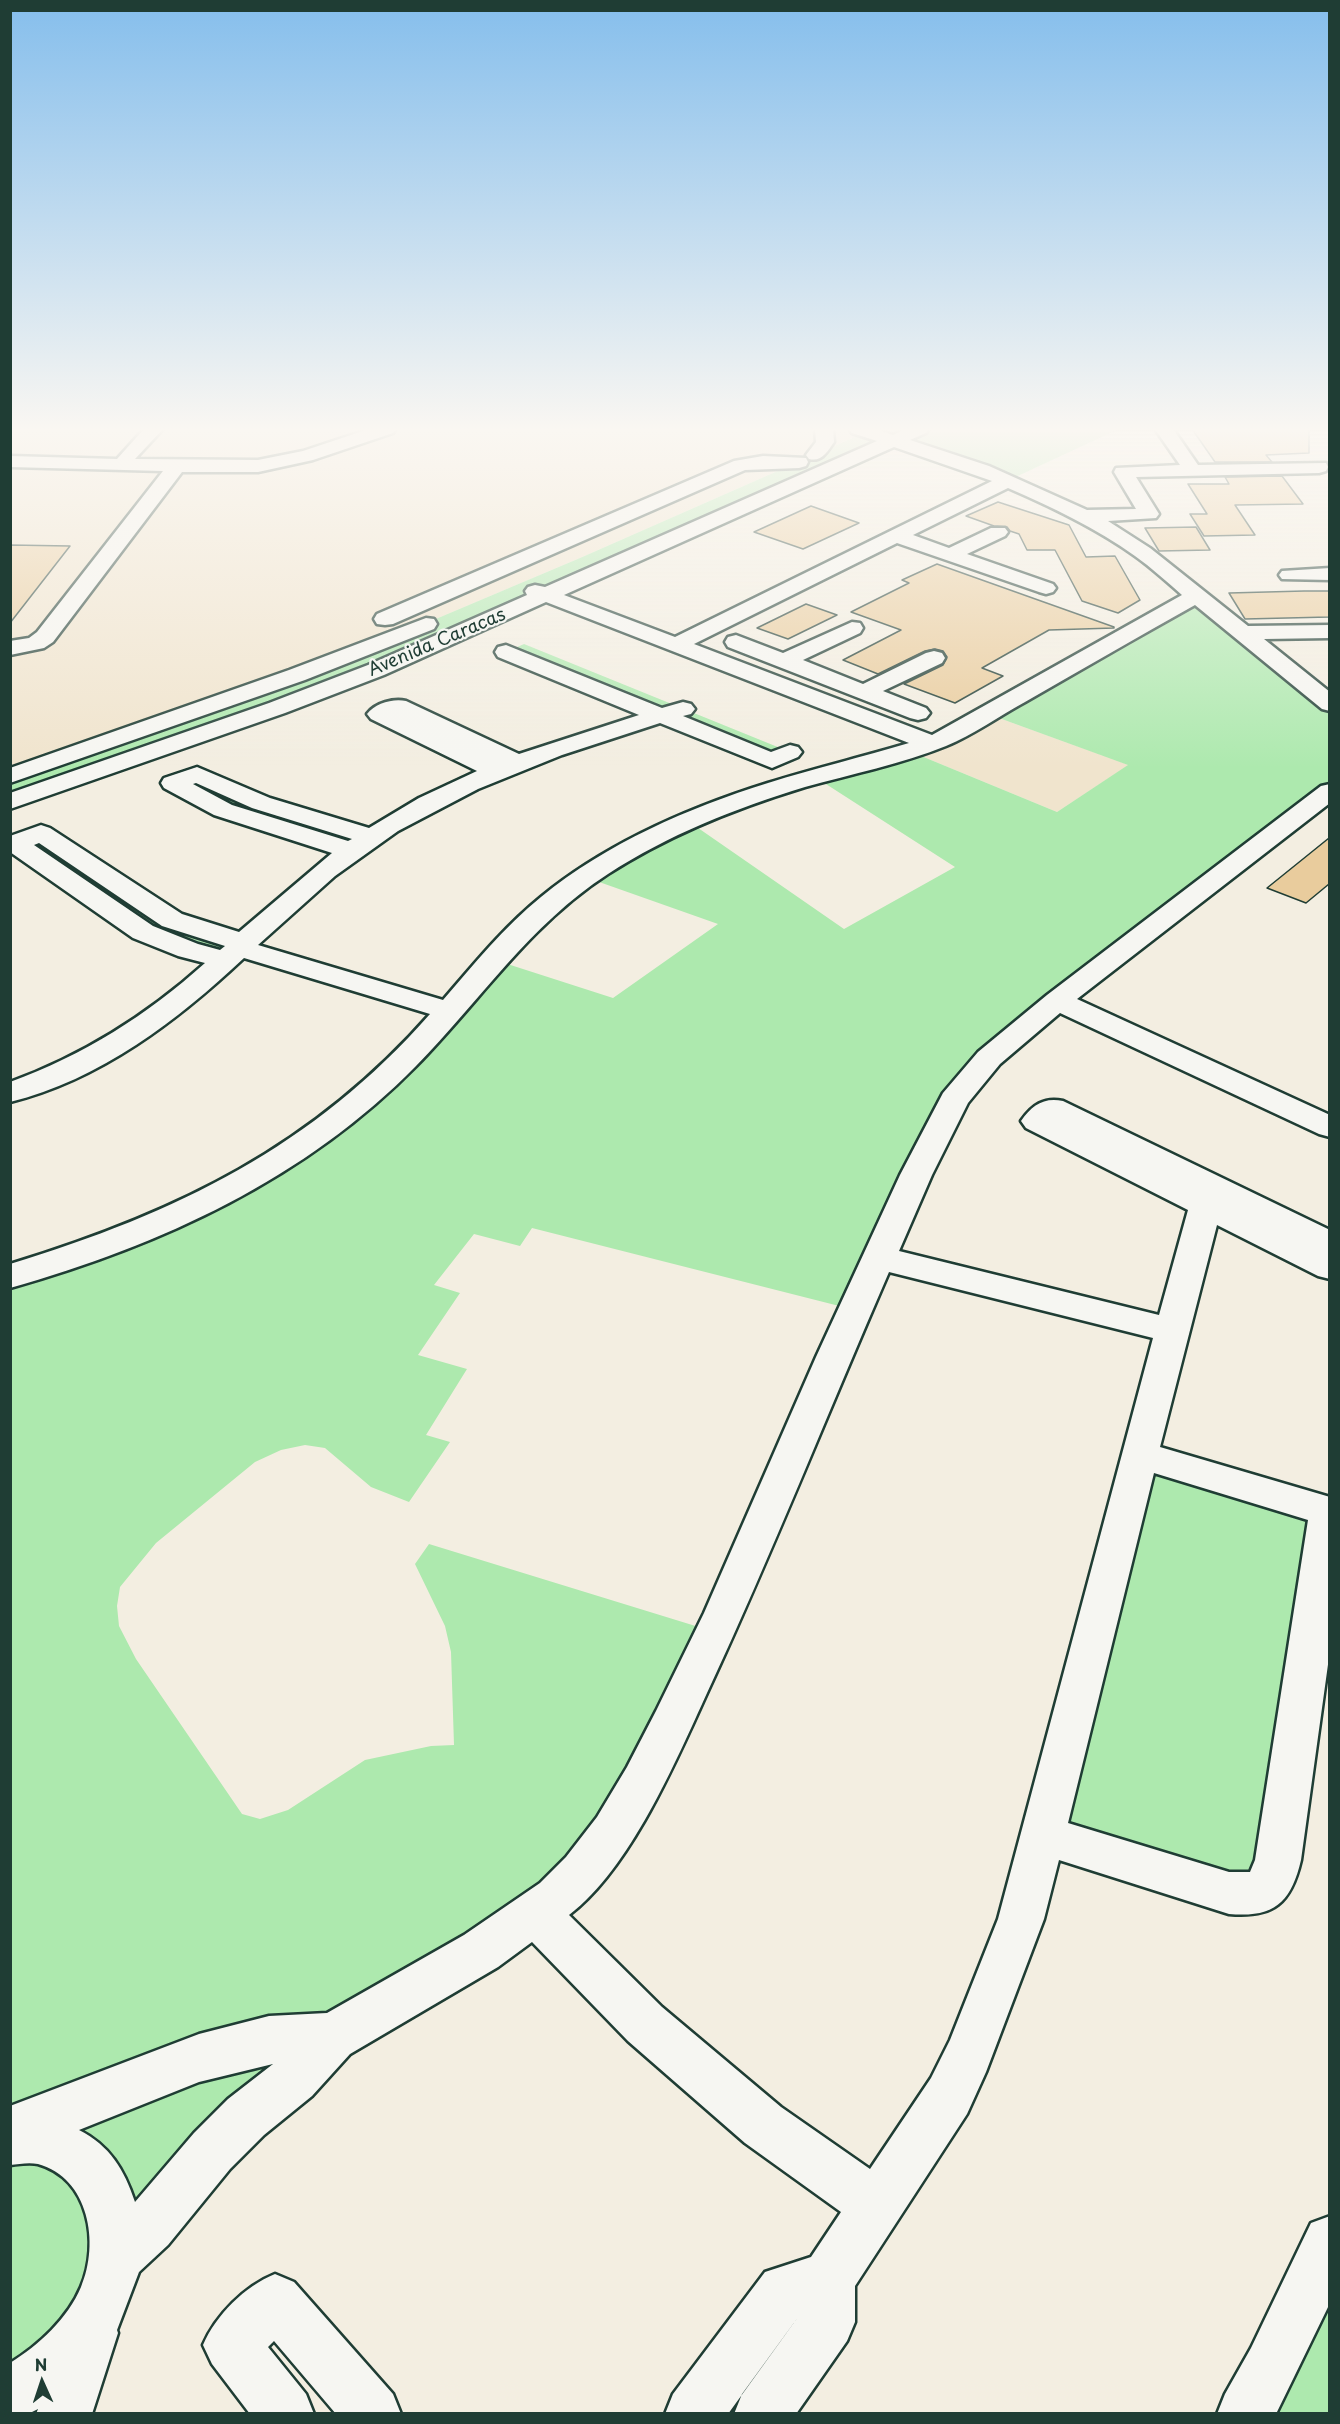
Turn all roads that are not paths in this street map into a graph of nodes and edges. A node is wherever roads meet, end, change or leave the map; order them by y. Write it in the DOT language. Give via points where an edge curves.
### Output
graph roads {
  1 [pos="118,542"];
  2 [pos="561,542"];
  3 [pos="616,542"];
  4 [pos="667,542"];
  5 [pos="884,542"];
  6 [pos="914,542"];
  7 [pos="941,542"];
  8 [pos="963,542"];
  9 [pos="985,542"];
  10 [pos="1129,542"];
  11 [pos="925,546"];
  12 [pos="951,554"];
  13 [pos="904,556"];
  14 [pos="1026,561"];
  15 [pos="1329,574"];
  16 [pos="1289,575"];
  17 [pos="1046,588"];
  18 [pos="1197,595"];
  19 [pos="546,596"];
  20 [pos="444,617"];
  21 [pos="368,625"];
  22 [pos="852,628"];
  23 [pos="1329,631"];
  24 [pos="1244,633"];
  25 [pos="736,642"];
  26 [pos="676,645"];
  27 [pos="10,648"];
  28 [pos="934,658"];
  29 [pos="784,661"];
  30 [pos="267,664"];
  31 [pos="812,671"];
  32 [pos="297,675"];
  33 [pos="841,683"];
  34 [pos="781,686"];
  35 [pos="864,692"];
  36 [pos="812,698"];
  37 [pos="172,699"];
  38 [pos="1329,704"];
  39 [pos="672,712"];
  40 [pos="918,713"];
  41 [pos="93,725"];
  42 [pos="931,743"];
  43 [pos="10,776"];
  44 [pos="1329,791"];
  45 [pos="10,802"];
  46 [pos="373,837"];
  47 [pos="352,851"];
  48 [pos="236,950"];
  49 [pos="1057,1001"];
  50 [pos="450,1011"];
  51 [pos="10,1093"];
  52 [pos="1329,1127"];
  53 [pos="1208,1196"];
  54 [pos="1329,1244"];
  55 [pos="880,1257"];
  56 [pos="1329,1268"];
  57 [pos="10,1276"];
  58 [pos="1172,1330"];
  59 [pos="1140,1455"];
  60 [pos="1329,1512"];
  61 [pos="1042,1835"];
  62 [pos="535,1913"];
  63 [pos="333,2037"];
  64 [pos="10,2132"];
  65 [pos="10,2139"];
  66 [pos="876,2205"];
  67 [pos="1329,2242"];
  68 [pos="828,2279"];
  69 [pos="108,2282"];
  70 [pos="10,2393"];
  71 [pos="64,2414"];
  72 [pos="285,2414"];
  73 [pos="373,2414"];
  74 [pos="693,2414"];
  75 [pos="762,2414"];
  76 [pos="1245,2414"];
  1 -- 27 [label="street" via="45,637"];
  2 -- 21 [label="street"];
  3 -- 19 [label="street, Avenida Caracas" via="513,587"];
  4 -- 19 [label="street, Avenida Caracas"];
  5 -- 26 [label="street"];
  6 -- 11 [label="street"];
  7 -- 11 [label="street"];
  8 -- 12 [label="street"];
  9 -- 14 [label="street"];
  10 -- 18 [label="street"];
  11 -- 12 [label="street"];
  11 -- 13 [label="street"];
  12 -- 17 [label="street"];
  15 -- 16 [label="street"];
  18 -- 24 [label="street"];
  18 -- 42 [label="street"];
  19 -- 26 [label="street"];
  19 -- 45 [label="street, Avenida Caracas" via="297,701"];
  20 -- 32 [label="street, Avenida Caracas"];
  22 -- 29 [label="street"];
  23 -- 24 [label="street"];
  24 -- 38 [label="street"];
  25 -- 29 [label="street"];
  26 -- 34 [label="street"];
  28 -- 35 [label="street"];
  29 -- 31 [label="street"];
  30 -- 37 [label="street"];
  31 -- 33 [label="street"];
  31 -- 34 [label="street"];
  32 -- 37 [label="street" via="212,695"];
  32 -- 43 [label="street, Avenida Caracas"];
  33 -- 35 [label="street"];
  33 -- 36 [label="street"];
  34 -- 36 [label="street"];
  35 -- 40 [label="street"];
  36 -- 42 [label="street"];
  37 -- 41 [label="street"];
  39 -- 39 [label="street" via="506,652 524,644"];
  39 -- 46 [label="street" via="571,742 508,767 428,805"];
  42 -- 50 [label="street" via="742,800 624,852 550,904"];
  44 -- 49 [label="street"];
  46 -- 47 [label="street"];
  46 -- 47 [label="street" via="267,807 197,774 174,783 205,802 244,818"];
  47 -- 48 [label="street"];
  48 -- 48 [label="street" via="172,920 41,832 15,843 143,932 188,950"];
  48 -- 50 [label="street"];
  48 -- 51 [label="street" via="132,1035 80,1065"];
  49 -- 52 [label="street"];
  49 -- 55 [label="street" via="989,1058 954,1100"];
  50 -- 57 [label="street" via="405,1060 328,1129 253,1179 166,1222"];
  53 -- 54 [label="street"];
  53 -- 56 [label="street"];
  53 -- 58 [label="street"];
  55 -- 58 [label="street"];
  55 -- 62 [label="street" via="724,1613 643,1781 582,1872"];
  58 -- 59 [label="street"];
  59 -- 60 [label="street"];
  59 -- 61 [label="street"];
  60 -- 61 [label="street" via="1278,1860 1269,1886 1259,1894 1228,1893"];
  61 -- 66 [label="street" via="1021,1919 969,2055 949,2096"];
  62 -- 63 [label="street" via="481,1951"];
  62 -- 66 [label="street" via="645,2024 763,2125"];
  63 -- 64 [label="street" via="269,2040 199,2058"];
  63 -- 69 [label="street" via="294,2079 246,2117 212,2151"];
  65 -- 69 [label="street" via="35,2138 72,2151 99,2177 115,2214"];
  66 -- 68 [label="street"];
  67 -- 76 [label="street"];
  68 -- 74 [label="street" via="784,2291"];
  68 -- 75 [label="street" via="828,2322"];
  69 -- 70 [label="street" via="73,2348 33,2383"];
  69 -- 71 [label="street"];
  72 -- 73 [label="street" via="231,2345 275,2301"];
}
